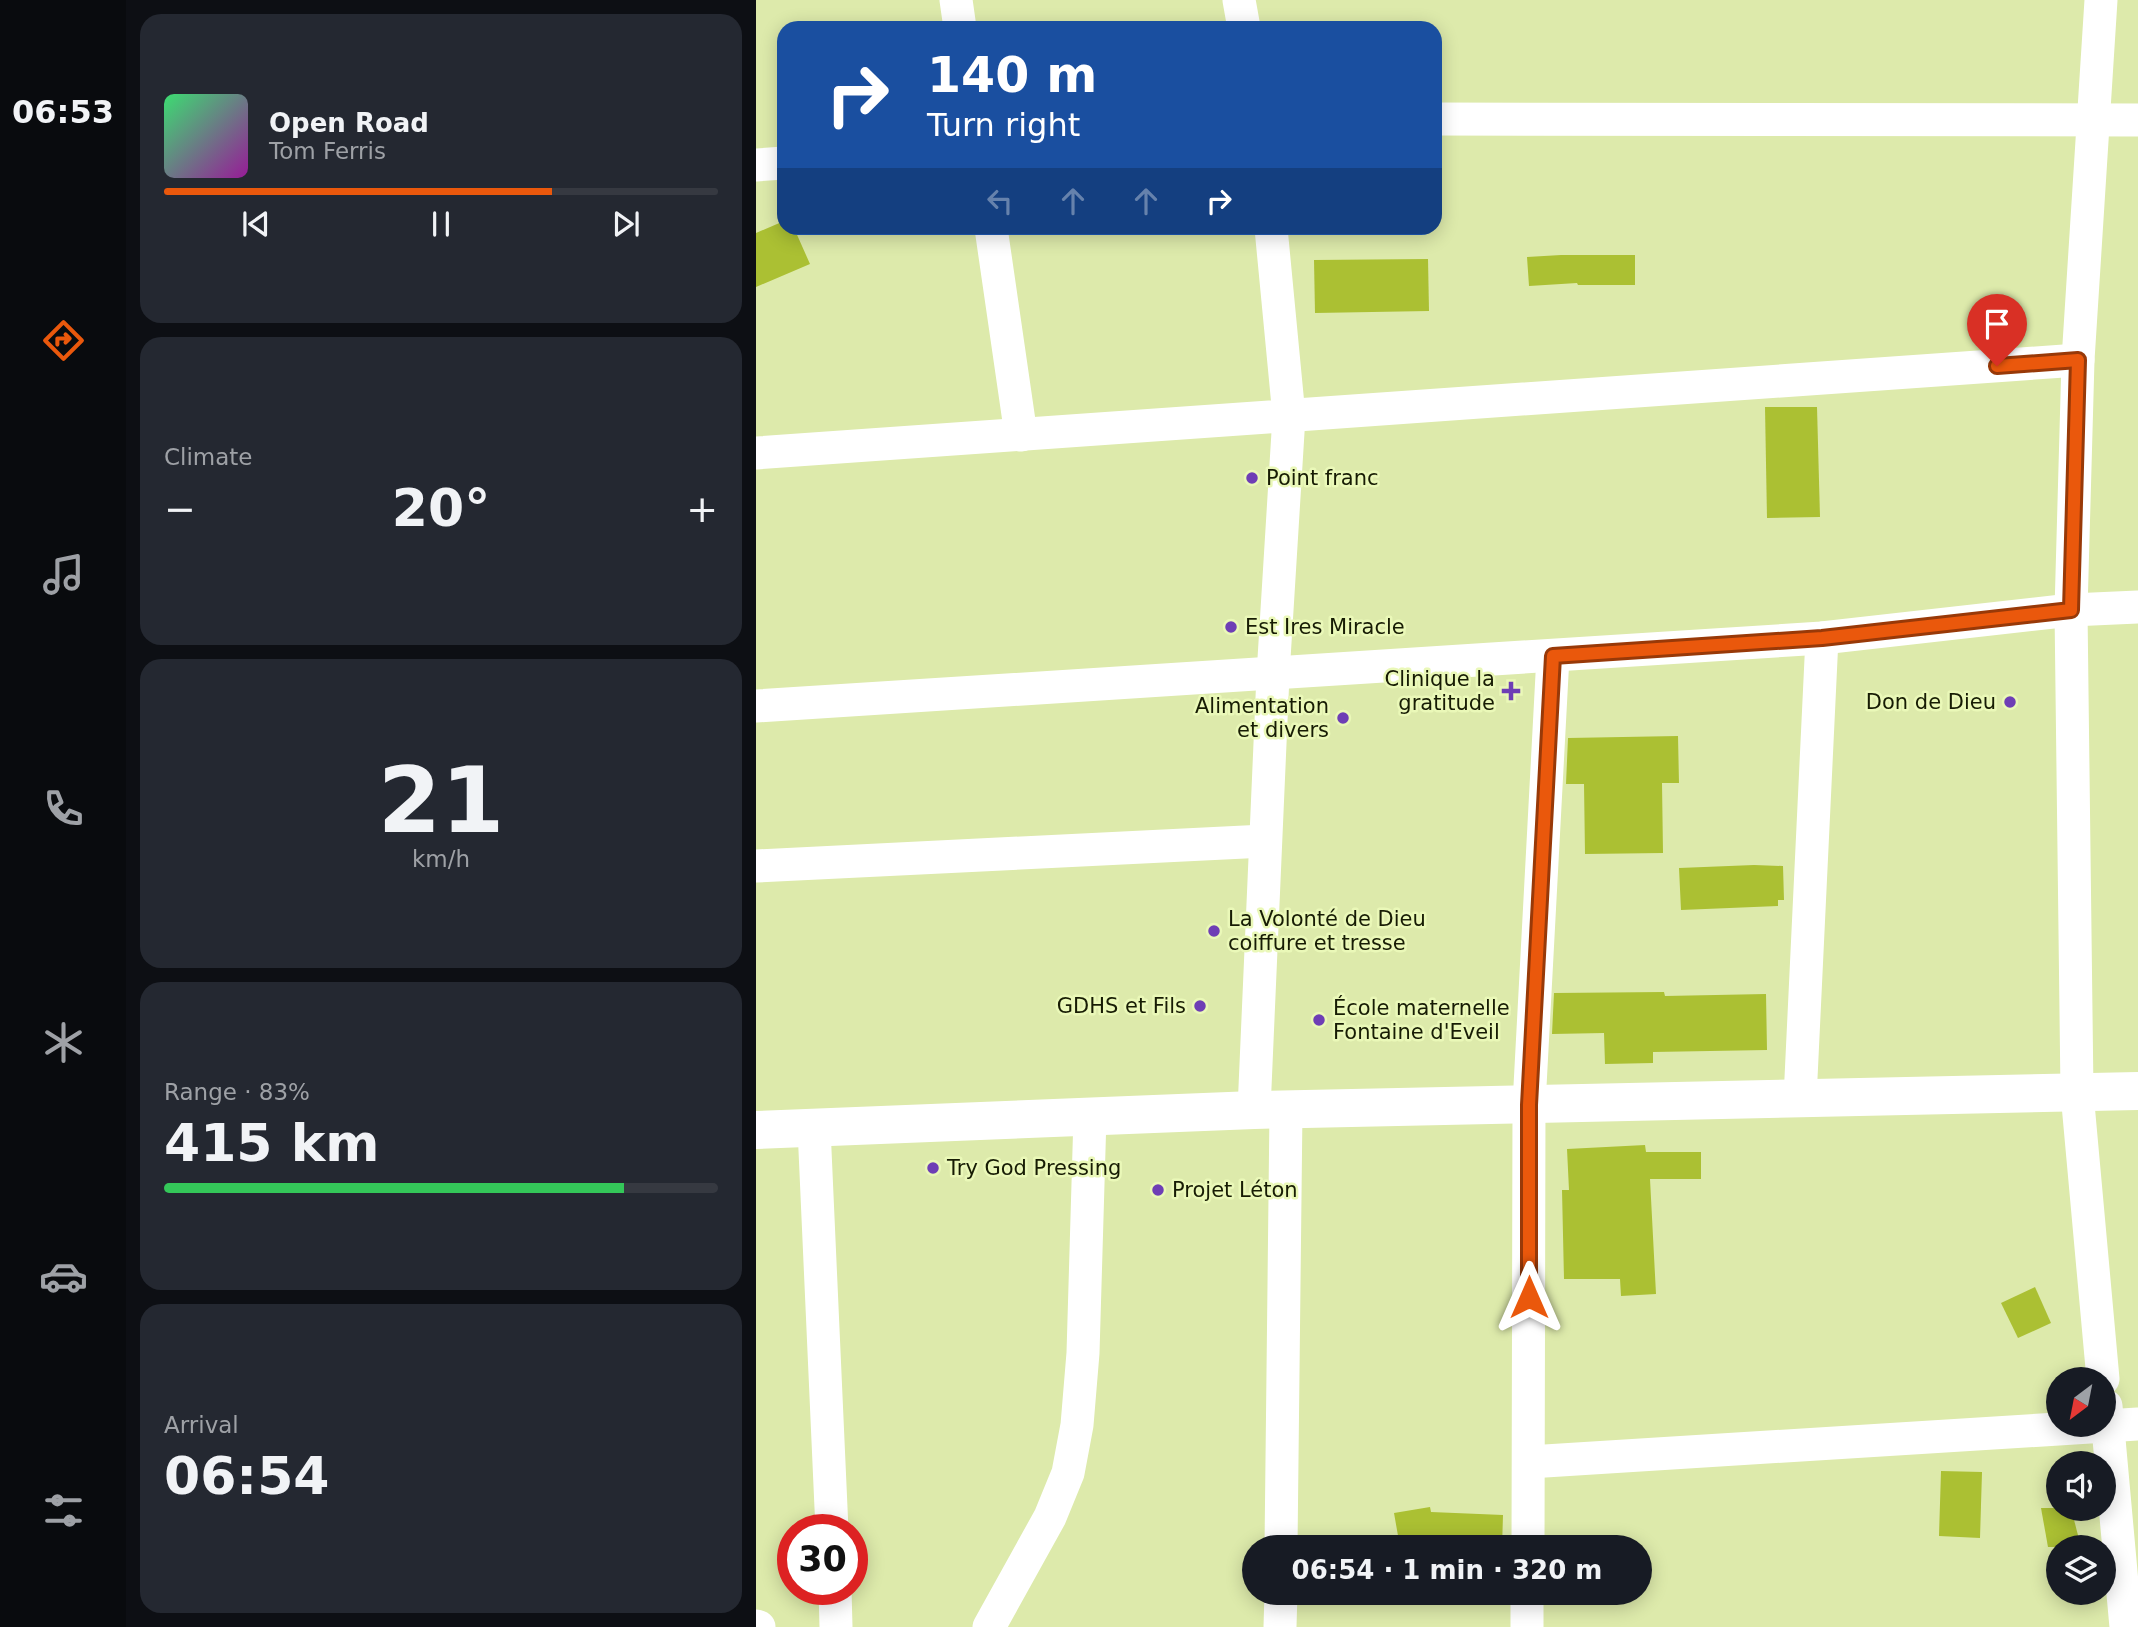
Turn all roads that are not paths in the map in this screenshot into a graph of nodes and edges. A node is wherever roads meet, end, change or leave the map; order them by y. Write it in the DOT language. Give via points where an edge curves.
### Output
graph roads {
  1 [pos="956,0"];
  2 [pos="1239,0"];
  3 [pos="2101,0"];
  4 [pos="959,21"];
  5 [pos="1243,21"];
  6 [pos="1442,119"];
  7 [pos="2138,120"];
  8 [pos="2094,121"];
  9 [pos="777,164"];
  10 [pos="756,165"];
  11 [pos="992,235"];
  12 [pos="1272,235"];
  13 [pos="2078,360"];
  14 [pos="1289,416"];
  15 [pos="1021,435"];
  16 [pos="756,453"];
  17 [pos="2138,607"];
  18 [pos="2071,610"];
  19 [pos="1822,638"];
  20 [pos="1553,656"];
  21 [pos="1273,675"];
  22 [pos="756,706"];
  23 [pos="1265,841"];
  24 [pos="756,866"];
  25 [pos="2138,1091"];
  26 [pos="2077,1093"];
  27 [pos="1800,1099"];
  28 [pos="1529,1105"];
  29 [pos="1270,1110"];
  30 [pos="1090,1116"];
  31 [pos="814,1128"];
  32 [pos="756,1130"];
  33 [pos="2102,1367"];
  34 [pos="2123,1425"];
  35 [pos="1529,1462"];
  36 [pos="831,1514"];
  37 [pos="1281,1535"];
  38 [pos="1528,1535"];
  39 [pos="835,1605"];
  40 [pos="1281,1605"];
  41 [pos="1527,1605"];
  42 [pos="836,1627"];
  43 [pos="989,1627"];
  44 [pos="1280,1627"];
  45 [pos="1527,1627"];
  46 [pos="2126,1627"];
  1 -- 4 [label="street"];
  2 -- 5 [label="street"];
  3 -- 8 [label="street"];
  6 -- 8 [label="street"];
  7 -- 8 [label="street"];
  8 -- 13 [label="street"];
  9 -- 10 [label="street"];
  11 -- 15 [label="street"];
  12 -- 14 [label="street"];
  13 -- 14 [label="street"];
  13 -- 18 [label="street"];
  14 -- 15 [label="street"];
  14 -- 21 [label="street"];
  15 -- 16 [label="street"];
  17 -- 18 [label="street"];
  18 -- 19 [label="street"];
  18 -- 26 [label="street"];
  19 -- 20 [label="street"];
  19 -- 27 [label="street"];
  20 -- 21 [label="street"];
  20 -- 28 [label="street"];
  21 -- 22 [label="street"];
  21 -- 23 [label="street"];
  23 -- 24 [label="street"];
  23 -- 29 [label="street"];
  25 -- 26 [label="main road"];
  26 -- 27 [label="main road"];
  26 -- 33 [label="street"];
  27 -- 28 [label="main road"];
  28 -- 29 [label="main road"];
  28 -- 35 [label="street"];
  29 -- 30 [label="main road"];
  29 -- 37 [label="street"];
  30 -- 31 [label="main road"];
  30 -- 43 [label="street" via="1083,1353 1068,1473 1050,1517"];
  31 -- 32 [label="main road"];
  31 -- 36 [label="street"];
  34 -- 35 [label="street"];
  34 -- 46 [label="street"];
  35 -- 38 [label="street"];
  39 -- 42 [label="street"];
  40 -- 44 [label="street"];
  41 -- 45 [label="street"];
}
